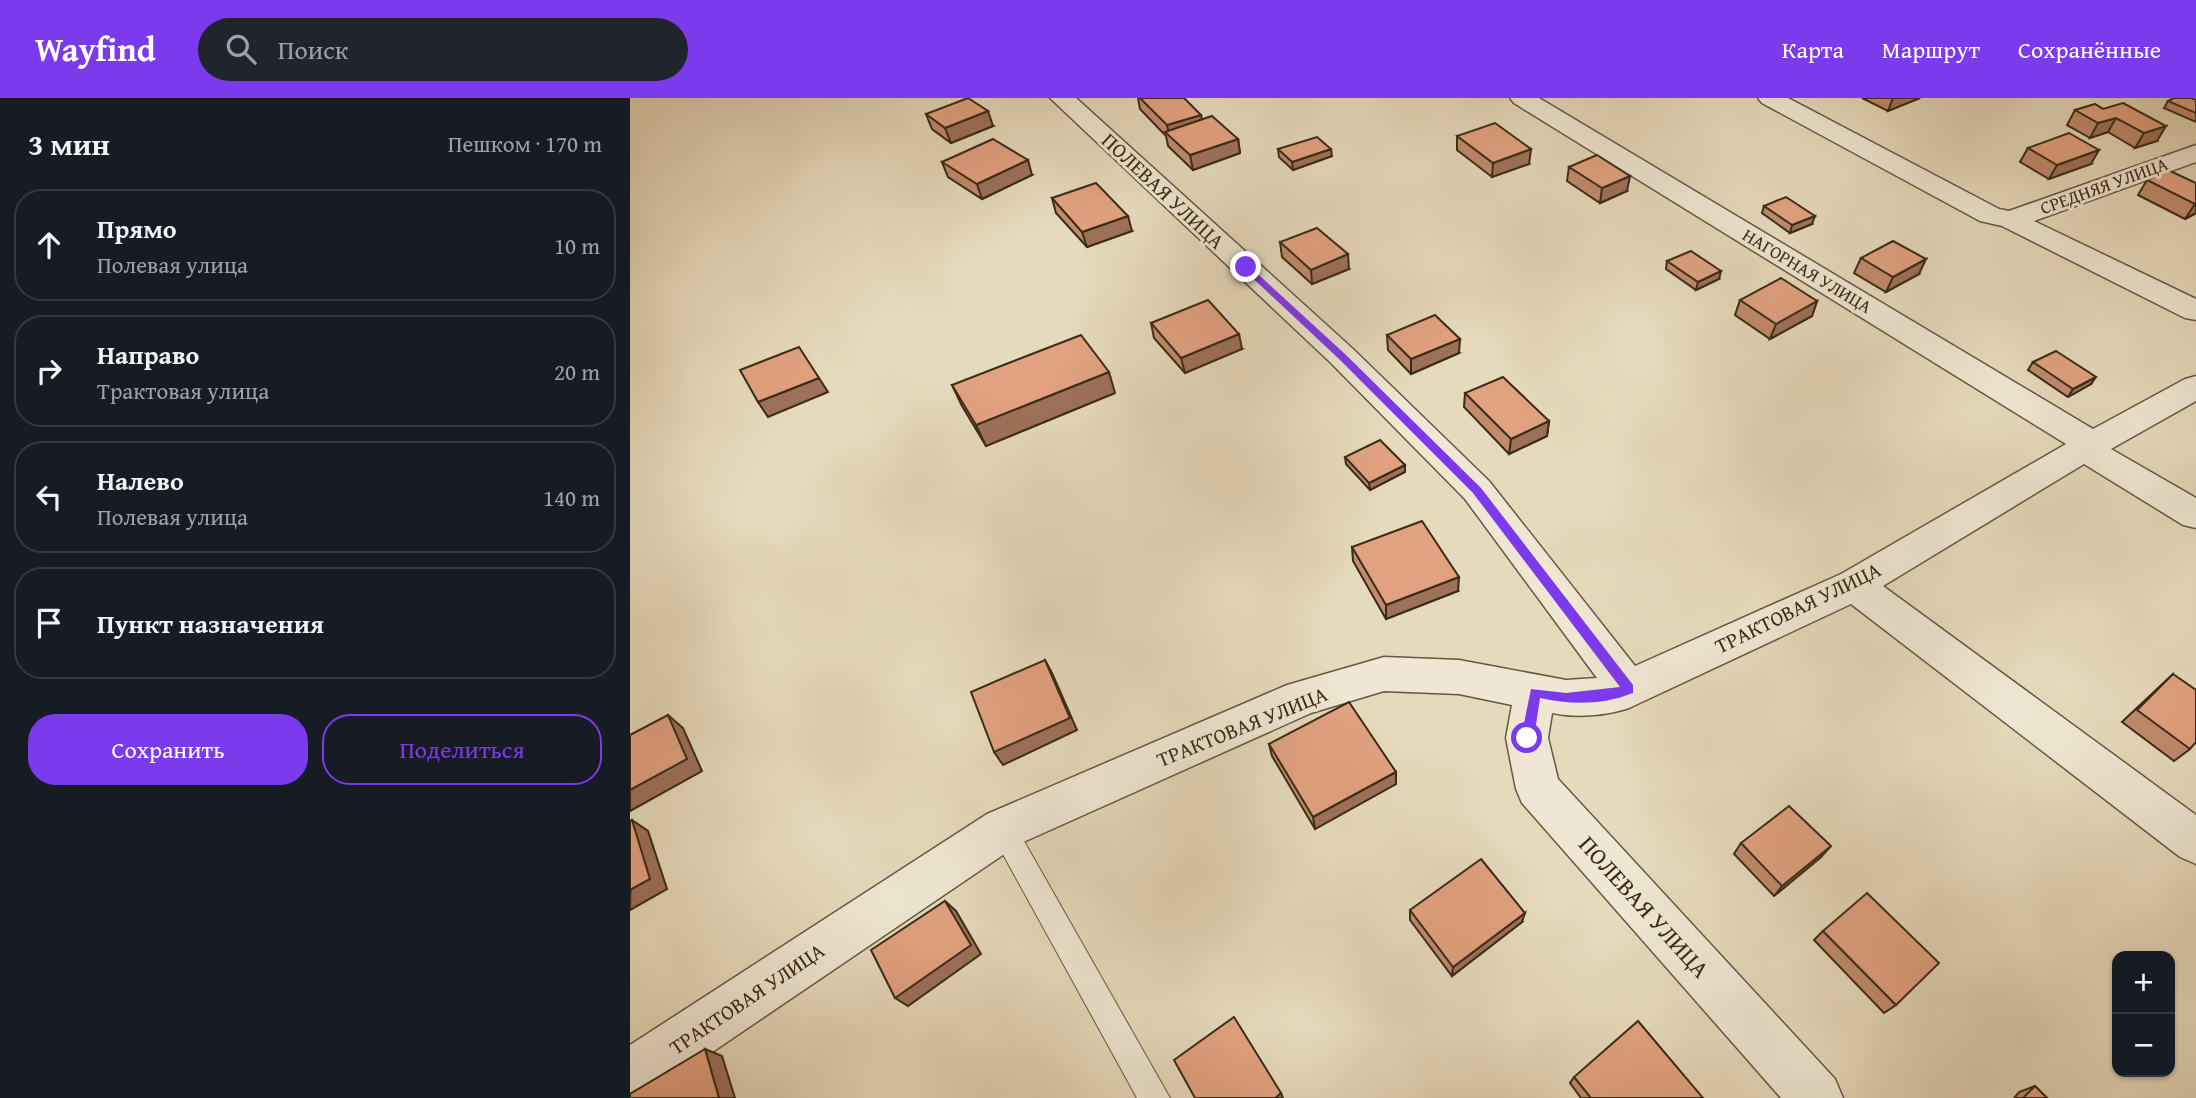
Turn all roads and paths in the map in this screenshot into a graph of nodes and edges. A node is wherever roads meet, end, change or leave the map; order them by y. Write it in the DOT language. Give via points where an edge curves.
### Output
graph roads {
  1 [pos="1062,98"];
  2 [pos="1522,98"];
  3 [pos="1777,99"];
  4 [pos="2196,153"];
  5 [pos="2011,220"];
  6 [pos="2196,311"];
  7 [pos="2196,387"];
  8 [pos="2089,447"];
  9 [pos="2196,515"];
  10 [pos="1854,584"];
  11 [pos="1629,689"];
  12 [pos="1535,692"];
  13 [pos="1003,829"];
  14 [pos="2196,842"];
  15 [pos="630,1076"];
  16 [pos="1154,1098"];
  17 [pos="1816,1098"];
  1 -- 11 [label="street, ПОЛЕВАЯ УЛИЦА" via="1342,356 1477,490"];
  2 -- 8 [label="street, НАГОРНАЯ УЛИЦА"];
  3 -- 5 [label="street" via="1990,215"];
  4 -- 5 [label="street, СРЕДНЯЯ УЛИЦА"];
  5 -- 6 [label="street"];
  7 -- 8 [label="street, ТРАКТОВАЯ УЛИЦА"];
  8 -- 9 [label="street, НАГОРНАЯ УЛИЦА"];
  8 -- 10 [label="street, ТРАКТОВАЯ УЛИЦА"];
  10 -- 11 [label="street, ТРАКТОВАЯ УЛИЦА"];
  10 -- 14 [label="street"];
  11 -- 12 [label="street, ТРАКТОВАЯ УЛИЦА" via="1614,695 1566,698"];
  12 -- 13 [label="street, ТРАКТОВАЯ УЛИЦА" via="1459,677 1384,674 1302,698"];
  12 -- 17 [label="street, ПОЛЕВАЯ УЛИЦА" via="1527,738 1538,789"];
  13 -- 15 [label="street, ТРАКТОВАЯ УЛИЦА"];
  13 -- 16 [label="lane"];
}
